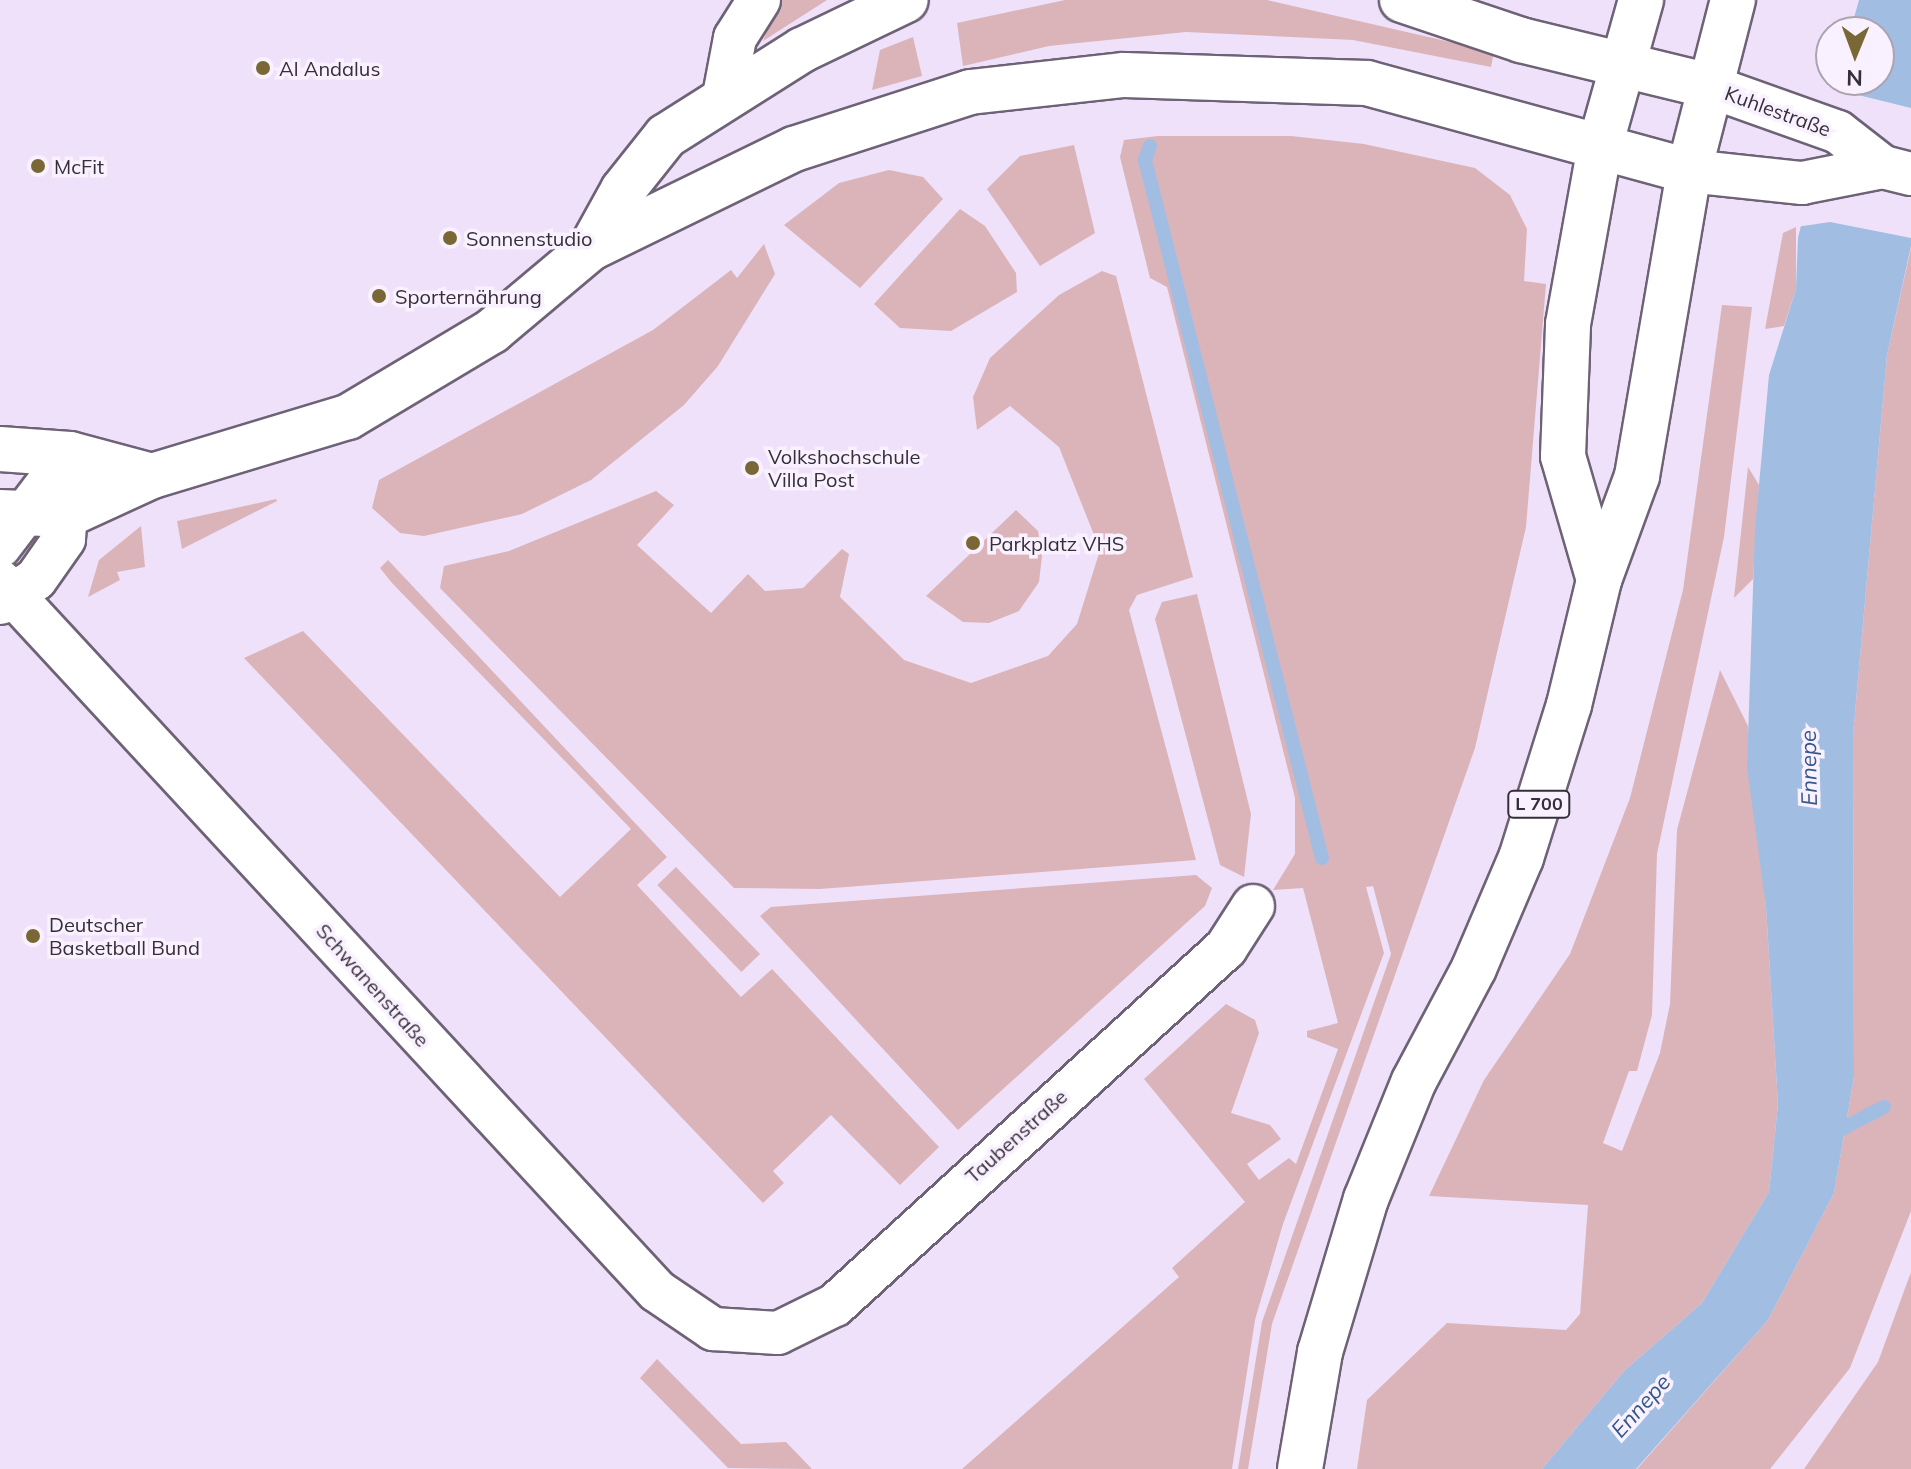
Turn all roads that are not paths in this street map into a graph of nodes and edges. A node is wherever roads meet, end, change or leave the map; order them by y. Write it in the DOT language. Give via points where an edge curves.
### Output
graph roads {
  1 [pos="759,0"];
  2 [pos="906,0"];
  3 [pos="1402,0"];
  4 [pos="1641,0"];
  5 [pos="1733,0"];
  6 [pos="1622,65"];
  7 [pos="1709,86"];
  8 [pos="724,96"];
  9 [pos="1600,146"];
  10 [pos="1689,171"];
  11 [pos="1897,171"];
  12 [pos="591,248"];
  13 [pos="0,449"];
  14 [pos="70,454"];
  15 [pos="152,476"];
  16 [pos="67,515"];
  17 [pos="6,525"];
  18 [pos="1599,580"];
  19 [pos="3,593"];
  20 [pos="1253,906"];
  21 [pos="758,1335"];
  22 [pos="1300,1469"];
  1 -- 8 [label="street" via="735,38"];
  2 -- 8 [label="main road"];
  3 -- 6 [label="main road" via="1460,23"];
  4 -- 6 [label="main road"];
  5 -- 7 [label="main road"];
  6 -- 7 [label="main road"];
  6 -- 9 [label="main road"];
  7 -- 10 [label="main road"];
  7 -- 11 [label="street, Kuhlestraße" via="1816,123"];
  8 -- 12 [label="main road" via="666,136 623,190"];
  9 -- 10 [label="main road"];
  9 -- 12 [label="main road" via="1367,83 1200,74 970,92 794,149"];
  9 -- 18 [label="main road" via="1574,262 1562,405 1563,456"];
  10 -- 11 [label="street, Kuhlestraße" via="1802,183"];
  10 -- 18 [label="main road, L 700" via="1652,407"];
  12 -- 15 [label="main road" via="492,331 348,417"];
  13 -- 14 [label="main road"];
  14 -- 15 [label="main road"];
  14 -- 16 [label="street, Schwanenstraße"];
  14 -- 17 [label="street"];
  15 -- 16 [label="main road"];
  16 -- 17 [label="main road"];
  16 -- 19 [label="street, Schwanenstraße" via="54,559"];
  18 -- 22 [label="main road, L 700" via="1537,812 1449,1018 1391,1134 1320,1352"];
  19 -- 21 [label="street, Schwanenstraße" via="124,707 657,1291 713,1329"];
  20 -- 21 [label="street, Taubenstraße" via="1226,948 835,1305 794,1328"];
}
